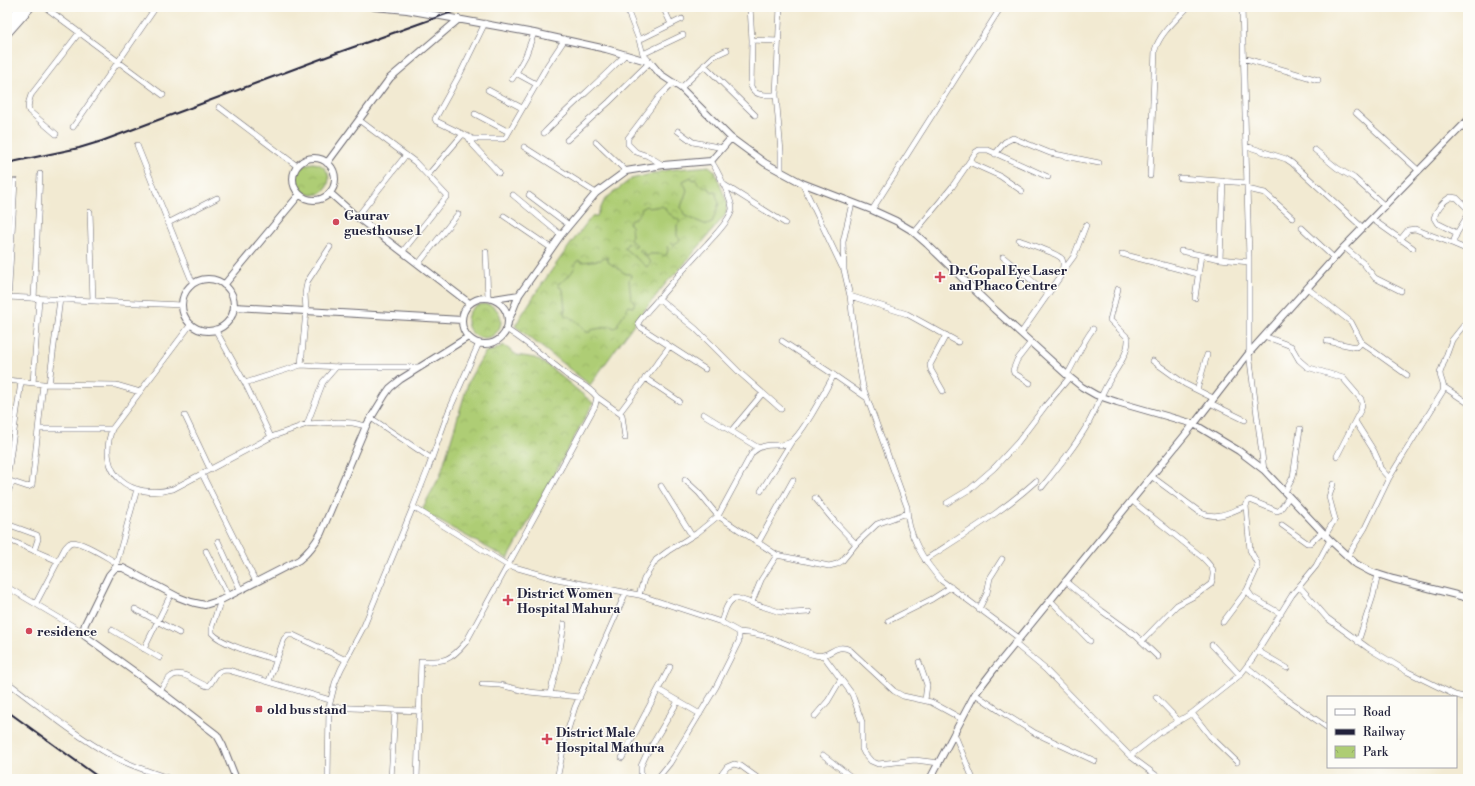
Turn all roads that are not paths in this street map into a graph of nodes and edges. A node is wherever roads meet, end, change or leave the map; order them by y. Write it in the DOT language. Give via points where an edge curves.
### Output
graph roads {
  1 [pos="20,7"];
  2 [pos="30,7"];
  3 [pos="45,7"];
  4 [pos="156,7"];
  5 [pos="374,7"];
  6 [pos="626,7"];
  7 [pos="663,7"];
  8 [pos="750,7"];
  9 [pos="780,7"];
  10 [pos="1001,7"];
  11 [pos="1188,7"];
  12 [pos="1242,7"];
  13 [pos="408,8"];
  14 [pos="459,19"];
  15 [pos="682,19"];
  16 [pos="7,23"];
  17 [pos="484,23"];
  18 [pos="670,24"];
  19 [pos="7,33"];
  20 [pos="79,33"];
  21 [pos="534,33"];
  22 [pos="683,35"];
  23 [pos="565,39"];
  24 [pos="639,40"];
  25 [pos="752,40"];
  26 [pos="779,41"];
  27 [pos="727,50"];
  28 [pos="642,54"];
  29 [pos="625,55"];
  30 [pos="1243,58"];
  31 [pos="119,62"];
  32 [pos="650,62"];
  33 [pos="704,65"];
  34 [pos="516,73"];
  35 [pos="512,79"];
  36 [pos="1318,80"];
  37 [pos="674,82"];
  38 [pos="536,84"];
  39 [pos="681,88"];
  40 [pos="488,90"];
  41 [pos="163,95"];
  42 [pos="776,95"];
  43 [pos="219,107"];
  44 [pos="522,108"];
  45 [pos="1356,113"];
  46 [pos="475,114"];
  47 [pos="755,115"];
  48 [pos="359,120"];
  49 [pos="1468,120"];
  50 [pos="73,127"];
  51 [pos="678,131"];
  52 [pos="509,132"];
  53 [pos="544,133"];
  54 [pos="56,134"];
  55 [pos="466,135"];
  56 [pos="731,138"];
  57 [pos="567,140"];
  58 [pos="596,142"];
  59 [pos="137,145"];
  60 [pos="1246,146"];
  61 [pos="524,147"];
  62 [pos="723,148"];
  63 [pos="1316,150"];
  64 [pos="995,154"];
  65 [pos="406,155"];
  66 [pos="711,161"];
  67 [pos="969,162"];
  68 [pos="328,163"];
  69 [pos="1100,163"];
  70 [pos="663,165"];
  71 [pos="297,166"];
  72 [pos="626,171"];
  73 [pos="1419,171"];
  74 [pos="781,172"];
  75 [pos="499,173"];
  76 [pos="40,174"];
  77 [pos="428,175"];
  78 [pos="1150,176"];
  79 [pos="1048,177"];
  80 [pos="1180,178"];
  81 [pos="15,181"];
  82 [pos="1223,181"];
  83 [pos="1247,183"];
  84 [pos="722,184"];
  85 [pos="802,184"];
  86 [pos="1247,189"];
  87 [pos="1022,191"];
  88 [pos="330,193"];
  89 [pos="596,193"];
  90 [pos="299,195"];
  91 [pos="513,195"];
  92 [pos="529,195"];
  93 [pos="217,198"];
  94 [pos="852,203"];
  95 [pos="1385,206"];
  96 [pos="1468,209"];
  97 [pos="872,210"];
  98 [pos="90,212"];
  99 [pos="458,214"];
  100 [pos="1468,215"];
  101 [pos="504,216"];
  102 [pos="358,217"];
  103 [pos="1293,218"];
  104 [pos="1372,219"];
  105 [pos="168,223"];
  106 [pos="786,223"];
  107 [pos="569,225"];
  108 [pos="1086,225"];
  109 [pos="1302,228"];
  110 [pos="1363,228"];
  111 [pos="914,233"];
  112 [pos="1457,233"];
  113 [pos="561,235"];
  114 [pos="1018,240"];
  115 [pos="1400,240"];
  116 [pos="1454,244"];
  117 [pos="330,247"];
  118 [pos="1344,247"];
  119 [pos="551,248"];
  120 [pos="1413,248"];
  121 [pos="1468,250"];
  122 [pos="403,251"];
  123 [pos="1181,251"];
  124 [pos="486,252"];
  125 [pos="1122,254"];
  126 [pos="1200,255"];
  127 [pos="1003,257"];
  128 [pos="1220,258"];
  129 [pos="1334,258"];
  130 [pos="1249,262"];
  131 [pos="419,263"];
  132 [pos="844,270"];
  133 [pos="1062,272"];
  134 [pos="1198,274"];
  135 [pos="193,284"];
  136 [pos="224,285"];
  137 [pos="1307,288"];
  138 [pos="1118,289"];
  139 [pos="1401,291"];
  140 [pos="1048,294"];
  141 [pos="519,295"];
  142 [pos="850,296"];
  143 [pos="8,297"];
  144 [pos="491,298"];
  145 [pos="658,298"];
  146 [pos="1195,298"];
  147 [pos="37,299"];
  148 [pos="60,299"];
  149 [pos="93,301"];
  150 [pos="469,304"];
  151 [pos="182,305"];
  152 [pos="234,307"];
  153 [pos="306,311"];
  154 [pos="7,320"];
  155 [pos="462,320"];
  156 [pos="1468,320"];
  157 [pos="508,322"];
  158 [pos="191,324"];
  159 [pos="216,329"];
  160 [pos="506,329"];
  161 [pos="1093,329"];
  162 [pos="1021,333"];
  163 [pos="946,335"];
  164 [pos="1264,336"];
  165 [pos="468,337"];
  166 [pos="782,341"];
  167 [pos="1327,341"];
  168 [pos="958,342"];
  169 [pos="1031,342"];
  170 [pos="479,343"];
  171 [pos="1362,344"];
  172 [pos="669,347"];
  173 [pos="1249,353"];
  174 [pos="1207,355"];
  175 [pos="1153,361"];
  176 [pos="301,365"];
  177 [pos="336,367"];
  178 [pos="421,367"];
  179 [pos="705,369"];
  180 [pos="834,375"];
  181 [pos="1408,375"];
  182 [pos="1068,376"];
  183 [pos="645,378"];
  184 [pos="7,380"];
  185 [pos="21,382"];
  186 [pos="33,383"];
  187 [pos="245,383"];
  188 [pos="1030,383"];
  189 [pos="46,384"];
  190 [pos="1444,387"];
  191 [pos="1197,390"];
  192 [pos="943,391"];
  193 [pos="140,392"];
  194 [pos="762,394"];
  195 [pos="597,397"];
  196 [pos="1101,397"];
  197 [pos="868,398"];
  198 [pos="679,401"];
  199 [pos="1211,401"];
  200 [pos="1468,403"];
  201 [pos="781,409"];
  202 [pos="620,412"];
  203 [pos="703,414"];
  204 [pos="185,416"];
  205 [pos="371,418"];
  206 [pos="1245,420"];
  207 [pos="1355,421"];
  208 [pos="307,424"];
  209 [pos="1194,424"];
  210 [pos="366,426"];
  211 [pos="39,429"];
  212 [pos="112,429"];
  213 [pos="1300,429"];
  214 [pos="730,431"];
  215 [pos="271,437"];
  216 [pos="625,438"];
  217 [pos="792,441"];
  218 [pos="757,447"];
  219 [pos="1337,456"];
  220 [pos="432,458"];
  221 [pos="210,469"];
  222 [pos="1264,470"];
  223 [pos="202,474"];
  224 [pos="1151,476"];
  225 [pos="1389,478"];
  226 [pos="685,480"];
  227 [pos="793,480"];
  228 [pos="9,481"];
  229 [pos="1036,481"];
  230 [pos="1332,484"];
  231 [pos="661,486"];
  232 [pos="1042,487"];
  233 [pos="137,489"];
  234 [pos="761,492"];
  235 [pos="7,495"];
  236 [pos="1287,495"];
  237 [pos="815,498"];
  238 [pos="1131,500"];
  239 [pos="947,503"];
  240 [pos="1246,506"];
  241 [pos="412,507"];
  242 [pos="907,513"];
  243 [pos="718,516"];
  244 [pos="7,524"];
  245 [pos="1282,525"];
  246 [pos="692,536"];
  247 [pos="1326,536"];
  248 [pos="7,539"];
  249 [pos="218,542"];
  250 [pos="758,543"];
  251 [pos="856,544"];
  252 [pos="34,551"];
  253 [pos="206,551"];
  254 [pos="777,555"];
  255 [pos="1347,557"];
  256 [pos="1002,559"];
  257 [pos="925,560"];
  258 [pos="58,561"];
  259 [pos="507,565"];
  260 [pos="116,566"];
  261 [pos="1378,574"];
  262 [pos="1065,581"];
  263 [pos="256,582"];
  264 [pos="1300,586"];
  265 [pos="7,587"];
  266 [pos="950,587"];
  267 [pos="240,589"];
  268 [pos="1247,590"];
  269 [pos="626,592"];
  270 [pos="171,594"];
  271 [pos="639,595"];
  272 [pos="228,596"];
  273 [pos="1468,598"];
  274 [pos="221,600"];
  275 [pos="1050,600"];
  276 [pos="752,602"];
  277 [pos="36,603"];
  278 [pos="135,609"];
  279 [pos="979,609"];
  280 [pos="809,612"];
  281 [pos="1280,614"];
  282 [pos="888,621"];
  283 [pos="157,622"];
  284 [pos="721,622"];
  285 [pos="1223,622"];
  286 [pos="564,624"];
  287 [pos="112,630"];
  288 [pos="83,632"];
  289 [pos="739,632"];
  290 [pos="179,633"];
  291 [pos="1017,641"];
  292 [pos="1090,641"];
  293 [pos="1142,641"];
  294 [pos="1358,642"];
  295 [pos="1212,645"];
  296 [pos="144,649"];
  297 [pos="1258,651"];
  298 [pos="823,655"];
  299 [pos="1158,657"];
  300 [pos="160,658"];
  301 [pos="276,660"];
  302 [pos="346,660"];
  303 [pos="919,662"];
  304 [pos="1247,666"];
  305 [pos="670,668"];
  306 [pos="1287,668"];
  307 [pos="1240,675"];
  308 [pos="841,679"];
  309 [pos="269,681"];
  310 [pos="7,682"];
  311 [pos="482,684"];
  312 [pos="659,690"];
  313 [pos="160,691"];
  314 [pos="550,693"];
  315 [pos="975,694"];
  316 [pos="580,697"];
  317 [pos="1156,697"];
  318 [pos="1468,698"];
  319 [pos="330,700"];
  320 [pos="925,700"];
  321 [pos="678,701"];
  322 [pos="329,707"];
  323 [pos="395,710"];
  324 [pos="420,711"];
  325 [pos="1192,713"];
  326 [pos="700,714"];
  327 [pos="815,716"];
  328 [pos="962,719"];
  329 [pos="1179,721"];
  330 [pos="1327,727"];
  331 [pos="954,733"];
  332 [pos="823,755"];
  333 [pos="1130,756"];
  334 [pos="622,758"];
  335 [pos="1096,761"];
  336 [pos="1237,762"];
  337 [pos="939,763"];
  338 [pos="1152,777"];
  339 [pos="172,779"];
  340 [pos="236,779"];
  341 [pos="328,779"];
  342 [pos="391,779"];
  343 [pos="417,779"];
  344 [pos="557,779"];
  345 [pos="641,779"];
  346 [pos="657,779"];
  347 [pos="718,779"];
  348 [pos="759,779"];
  349 [pos="854,779"];
  350 [pos="930,779"];
  351 [pos="973,779"];
  352 [pos="1161,779"];
  1 -- 16 [label="highway"];
  2 -- 19 [label="highway"];
  3 -- 20 [label="street"];
  4 -- 31 [label="street"];
  5 -- 13 [label="street"];
  6 -- 24 [label="street"];
  7 -- 18 [label="street"];
  8 -- 25 [label="street"];
  9 -- 26 [label="street"];
  10 -- 97 [label="street"];
  11 -- 78 [label="street" via="1163,34 1155,50"];
  12 -- 30 [label="street"];
  13 -- 14 [label="street"];
  14 -- 17 [label="street"];
  14 -- 48 [label="street" via="390,78"];
  15 -- 18 [label="street"];
  17 -- 21 [label="street"];
  17 -- 55 [label="street" via="461,72 435,117 436,121"];
  18 -- 24 [label="street"];
  20 -- 31 [label="street"];
  20 -- 54 [label="street" via="29,100 29,110"];
  21 -- 23 [label="street"];
  21 -- 34 [label="street"];
  22 -- 28 [label="street"];
  23 -- 29 [label="street"];
  23 -- 38 [label="street"];
  24 -- 28 [label="street"];
  25 -- 26 [label="street"];
  25 -- 42 [label="street" via="752,90 757,94"];
  26 -- 42 [label="street"];
  27 -- 33 [label="street" via="714,56"];
  28 -- 32 [label="street"];
  29 -- 32 [label="street"];
  29 -- 53 [label="street" via="567,108"];
  30 -- 36 [label="street"];
  30 -- 60 [label="street"];
  31 -- 41 [label="street"];
  31 -- 50 [label="street"];
  32 -- 37 [label="street" via="660,74"];
  32 -- 57 [label="street"];
  33 -- 39 [label="street"];
  33 -- 47 [label="street"];
  34 -- 35 [label="street"];
  34 -- 38 [label="street"];
  37 -- 39 [label="street"];
  37 -- 70 [label="street" via="659,97 628,138 628,144 636,152"];
  38 -- 44 [label="street"];
  39 -- 56 [label="street"];
  40 -- 44 [label="street"];
  42 -- 74 [label="street"];
  43 -- 71 [label="street"];
  44 -- 52 [label="street"];
  45 -- 73 [label="street"];
  46 -- 52 [label="street"];
  48 -- 65 [label="street"];
  48 -- 68 [label="street"];
  49 -- 73 [label="street"];
  51 -- 62 [label="street" via="694,142"];
  52 -- 55 [label="street" via="503,139 473,139"];
  55 -- 75 [label="street"];
  55 -- 77 [label="street"];
  56 -- 62 [label="street"];
  56 -- 74 [label="street"];
  58 -- 72 [label="street"];
  59 -- 105 [label="street"];
  60 -- 83 [label="street"];
  60 -- 110 [label="street" via="1292,163"];
  61 -- 89 [label="street"];
  62 -- 66 [label="street"];
  63 -- 95 [label="street" via="1354,178"];
  64 -- 67 [label="street" via="988,150 979,150"];
  64 -- 69 [label="street" via="1005,142 1013,138 1050,153"];
  64 -- 79 [label="street"];
  65 -- 77 [label="street"];
  65 -- 102 [label="street"];
  66 -- 70 [label="street"];
  66 -- 84 [label="street" via="717,168"];
  67 -- 87 [label="street" via="1000,176"];
  67 -- 111 [label="street"];
  68 -- 71 [label="street" via="308,158"];
  68 -- 88 [label="street" via="335,181"];
  70 -- 72 [label="street"];
  71 -- 90 [label="street" via="292,178"];
  72 -- 89 [label="street"];
  73 -- 95 [label="street"];
  74 -- 85 [label="street"];
  76 -- 147 [label="street"];
  77 -- 122 [label="street" via="447,196"];
  80 -- 82 [label="street"];
  81 -- 143 [label="street"];
  82 -- 83 [label="street"];
  82 -- 128 [label="street"];
  83 -- 86 [label="street"];
  84 -- 106 [label="street"];
  84 -- 145 [label="street" via="731,200 732,210 728,219"];
  85 -- 94 [label="street"];
  85 -- 132 [label="street"];
  86 -- 103 [label="street" via="1265,193"];
  86 -- 130 [label="street"];
  88 -- 90 [label="street" via="318,200 305,199"];
  88 -- 102 [label="street"];
  89 -- 107 [label="street"];
  90 -- 136 [label="street"];
  91 -- 113 [label="street"];
  92 -- 107 [label="street"];
  93 -- 105 [label="street"];
  94 -- 97 [label="street"];
  94 -- 132 [label="street" via="843,242"];
  95 -- 104 [label="street"];
  96 -- 112 [label="street" via="1457,198 1451,197 1445,200 1435,214 1437,223"];
  97 -- 111 [label="street" via="896,220"];
  98 -- 149 [label="street"];
  99 -- 131 [label="street"];
  100 -- 112 [label="street"];
  101 -- 119 [label="street"];
  102 -- 122 [label="street"];
  104 -- 110 [label="street"];
  104 -- 115 [label="street"];
  105 -- 135 [label="street"];
  107 -- 113 [label="street"];
  108 -- 133 [label="street" via="1074,256"];
  109 -- 129 [label="street"];
  110 -- 118 [label="street"];
  111 -- 162 [label="street"];
  112 -- 116 [label="street"];
  113 -- 119 [label="street"];
  114 -- 133 [label="street" via="1060,256 1063,263"];
  115 -- 116 [label="street" via="1408,230 1415,229"];
  115 -- 120 [label="street"];
  116 -- 121 [label="street"];
  117 -- 153 [label="street" via="307,282"];
  118 -- 129 [label="street"];
  118 -- 139 [label="street" via="1363,263 1375,278"];
  119 -- 141 [label="street"];
  122 -- 131 [label="street"];
  123 -- 126 [label="street"];
  124 -- 144 [label="street"];
  125 -- 134 [label="street"];
  126 -- 128 [label="street"];
  126 -- 134 [label="street"];
  127 -- 140 [label="street"];
  128 -- 130 [label="street"];
  129 -- 137 [label="street"];
  130 -- 173 [label="street"];
  131 -- 150 [label="street"];
  132 -- 142 [label="street"];
  133 -- 140 [label="street"];
  134 -- 146 [label="street"];
  135 -- 136 [label="street" via="209,279"];
  135 -- 151 [label="street" via="187,289"];
  136 -- 152 [label="street" via="230,291"];
  137 -- 164 [label="street"];
  137 -- 171 [label="street" via="1351,322"];
  138 -- 196 [label="street" via="1110,320 1128,338 1128,342 1124,356"];
  140 -- 162 [label="street"];
  141 -- 144 [label="street"];
  141 -- 157 [label="street"];
  142 -- 163 [label="street" via="906,314"];
  142 -- 197 [label="street" via="863,387"];
  143 -- 147 [label="street"];
  143 -- 154 [label="street"];
  144 -- 150 [label="street" via="481,298"];
  144 -- 157 [label="street" via="505,308"];
  145 -- 172 [label="street" via="638,323"];
  145 -- 194 [label="street" via="696,329"];
  147 -- 148 [label="street"];
  147 -- 186 [label="street"];
  148 -- 149 [label="street"];
  148 -- 189 [label="street"];
  149 -- 151 [label="street"];
  150 -- 155 [label="street"];
  151 -- 158 [label="street" via="183,314"];
  152 -- 153 [label="street"];
  152 -- 159 [label="street" via="226,323"];
  153 -- 155 [label="street"];
  153 -- 176 [label="street"];
  155 -- 165 [label="street"];
  156 -- 190 [label="street" via="1449,345 1440,374"];
  157 -- 160 [label="street"];
  158 -- 159 [label="street" via="202,330"];
  158 -- 193 [label="street"];
  159 -- 187 [label="street"];
  160 -- 170 [label="street" via="497,341 490,344"];
  160 -- 195 [label="street" via="594,392"];
  161 -- 182 [label="street"];
  162 -- 169 [label="street"];
  163 -- 168 [label="street"];
  163 -- 192 [label="street" via="930,365"];
  164 -- 173 [label="street"];
  164 -- 207 [label="street" via="1291,346 1299,360 1307,367 1343,378 1361,399 1362,404"];
  165 -- 170 [label="street"];
  165 -- 178 [label="street"];
  166 -- 180 [label="street"];
  167 -- 171 [label="street" via="1356,346"];
  169 -- 182 [label="street"];
  169 -- 188 [label="street" via="1017,360 1013,370"];
  170 -- 220 [label="street" via="448,412"];
  171 -- 181 [label="street"];
  172 -- 179 [label="street"];
  172 -- 183 [label="street"];
  173 -- 199 [label="street"];
  173 -- 222 [label="street"];
  174 -- 191 [label="street"];
  175 -- 191 [label="street"];
  176 -- 177 [label="street"];
  176 -- 187 [label="street"];
  177 -- 178 [label="street"];
  177 -- 208 [label="street" via="324,382"];
  178 -- 205 [label="street" via="390,388"];
  180 -- 197 [label="street"];
  180 -- 217 [label="street"];
  182 -- 196 [label="street"];
  182 -- 239 [label="street" via="1018,442 994,468 970,489"];
  183 -- 198 [label="street"];
  183 -- 202 [label="street"];
  184 -- 185 [label="street"];
  185 -- 186 [label="street"];
  185 -- 228 [label="street"];
  186 -- 189 [label="street"];
  187 -- 215 [label="street"];
  189 -- 193 [label="street" via="116,385"];
  189 -- 211 [label="street"];
  190 -- 200 [label="street"];
  190 -- 225 [label="street"];
  191 -- 199 [label="street"];
  193 -- 212 [label="street"];
  194 -- 201 [label="street"];
  194 -- 214 [label="street"];
  195 -- 202 [label="street"];
  195 -- 259 [label="street" via="595,406"];
  196 -- 209 [label="street"];
  196 -- 232 [label="street" via="1071,450"];
  197 -- 242 [label="street"];
  199 -- 206 [label="street"];
  199 -- 209 [label="street"];
  202 -- 216 [label="street" via="624,419"];
  203 -- 214 [label="street"];
  204 -- 221 [label="street"];
  205 -- 210 [label="street"];
  205 -- 220 [label="street"];
  207 -- 219 [label="street"];
  207 -- 225 [label="street" via="1376,456 1380,468"];
  208 -- 210 [label="street" via="339,422"];
  208 -- 215 [label="street"];
  209 -- 222 [label="street" via="1239,451"];
  209 -- 224 [label="street"];
  210 -- 263 [label="street" via="314,545 299,560"];
  211 -- 212 [label="street"];
  211 -- 228 [label="street" via="32,484 28,487"];
  212 -- 233 [label="street" via="108,441 111,467 122,482"];
  213 -- 236 [label="street" via="1294,476"];
  214 -- 218 [label="street"];
  215 -- 221 [label="street"];
  217 -- 218 [label="street"];
  217 -- 234 [label="street"];
  218 -- 243 [label="street"];
  220 -- 241 [label="street"];
  221 -- 223 [label="street"];
  222 -- 236 [label="street"];
  223 -- 233 [label="street" via="174,489"];
  223 -- 263 [label="street"];
  224 -- 238 [label="street"];
  224 -- 240 [label="street" via="1205,515 1217,517"];
  225 -- 255 [label="street" via="1365,528"];
  226 -- 243 [label="street"];
  227 -- 250 [label="street"];
  228 -- 235 [label="street"];
  229 -- 257 [label="street" via="990,518"];
  230 -- 247 [label="street" via="1329,497 1335,519"];
  231 -- 246 [label="street"];
  233 -- 260 [label="street"];
  236 -- 240 [label="street" via="1280,510 1277,511 1250,500"];
  236 -- 247 [label="street"];
  237 -- 251 [label="street"];
  238 -- 262 [label="street"];
  238 -- 293 [label="street" via="1202,557 1213,570 1211,584 1177,605"];
  240 -- 268 [label="street" via="1250,550 1257,563"];
  241 -- 259 [label="street"];
  241 -- 302 [label="street" via="364,626"];
  242 -- 251 [label="street" via="877,524"];
  242 -- 257 [label="street" via="914,540"];
  243 -- 246 [label="street"];
  243 -- 250 [label="street"];
  244 -- 252 [label="street" via="37,535"];
  245 -- 247 [label="street" via="1307,543"];
  246 -- 271 [label="street" via="656,560 644,579"];
  247 -- 255 [label="street"];
  247 -- 264 [label="street" via="1316,566"];
  248 -- 252 [label="street"];
  249 -- 267 [label="street"];
  250 -- 254 [label="street"];
  251 -- 254 [label="street" via="842,561 833,566"];
  252 -- 258 [label="street"];
  253 -- 272 [label="street"];
  254 -- 276 [label="street" via="761,580"];
  255 -- 261 [label="street"];
  256 -- 279 [label="street" via="990,578 987,593"];
  257 -- 266 [label="street"];
  258 -- 260 [label="street" via="65,548 73,542 82,544"];
  258 -- 277 [label="street"];
  259 -- 269 [label="street" via="557,579"];
  259 -- 324 [label="street" via="466,642 456,654 444,660 421,661"];
  260 -- 270 [label="street"];
  260 -- 288 [label="street"];
  261 -- 273 [label="street"];
  261 -- 294 [label="street"];
  262 -- 275 [label="street"];
  262 -- 293 [label="street"];
  263 -- 267 [label="street"];
  264 -- 281 [label="street"];
  264 -- 294 [label="street" via="1327,618"];
  265 -- 277 [label="street"];
  266 -- 279 [label="street"];
  266 -- 282 [label="street" via="932,600"];
  267 -- 272 [label="street"];
  268 -- 281 [label="street" via="1252,597"];
  268 -- 285 [label="street"];
  269 -- 271 [label="street"];
  269 -- 316 [label="street"];
  270 -- 274 [label="street" via="205,605"];
  270 -- 283 [label="street"];
  271 -- 284 [label="street"];
  272 -- 274 [label="street"];
  274 -- 301 [label="street" via="212,633 237,647"];
  275 -- 291 [label="street"];
  275 -- 292 [label="street"];
  276 -- 280 [label="street" via="780,612"];
  276 -- 284 [label="street" via="733,598"];
  277 -- 288 [label="street"];
  278 -- 283 [label="street"];
  279 -- 291 [label="street"];
  281 -- 297 [label="street"];
  283 -- 290 [label="street"];
  283 -- 296 [label="street"];
  284 -- 289 [label="street"];
  286 -- 314 [label="street"];
  287 -- 296 [label="street"];
  288 -- 313 [label="street" via="87,638"];
  289 -- 298 [label="street" via="751,632 816,655"];
  289 -- 326 [label="street" via="739,641"];
  291 -- 315 [label="street"];
  291 -- 333 [label="street"];
  293 -- 299 [label="street"];
  294 -- 318 [label="street" via="1408,672 1455,695"];
  295 -- 307 [label="street"];
  296 -- 300 [label="street"];
  297 -- 304 [label="street"];
  297 -- 306 [label="street"];
  298 -- 308 [label="street"];
  298 -- 320 [label="street" via="838,648 850,650 894,691 903,696"];
  301 -- 302 [label="street" via="284,639 290,635"];
  301 -- 309 [label="street"];
  302 -- 319 [label="street"];
  303 -- 320 [label="street" via="927,685"];
  304 -- 307 [label="street"];
  304 -- 330 [label="street" via="1282,696"];
  305 -- 312 [label="street"];
  307 -- 325 [label="street"];
  308 -- 327 [label="street"];
  308 -- 337 [label="street" via="850,689 858,708 863,727 862,749 870,761 878,764 915,760"];
  309 -- 313 [label="street" via="222,670 206,686 174,674"];
  309 -- 319 [label="street"];
  310 -- 339 [label="street" via="84,739 112,756"];
  311 -- 314 [label="street"];
  312 -- 321 [label="street"];
  312 -- 334 [label="street"];
  313 -- 340 [label="street" via="217,735"];
  314 -- 316 [label="street"];
  315 -- 328 [label="street"];
  315 -- 335 [label="street" via="1035,732"];
  316 -- 344 [label="street" via="566,736"];
  317 -- 329 [label="street"];
  319 -- 322 [label="street"];
  320 -- 328 [label="street"];
  321 -- 326 [label="street"];
  321 -- 345 [label="street" via="646,755 641,766"];
  322 -- 323 [label="street"];
  322 -- 341 [label="street"];
  323 -- 324 [label="street"];
  323 -- 342 [label="street"];
  324 -- 343 [label="street"];
  325 -- 329 [label="street"];
  325 -- 336 [label="street" via="1210,736"];
  326 -- 346 [label="street" via="670,763"];
  328 -- 331 [label="street"];
  329 -- 333 [label="street" via="1162,730"];
  331 -- 337 [label="street"];
  331 -- 351 [label="street"];
  332 -- 349 [label="street"];
  333 -- 338 [label="street"];
  337 -- 350 [label="street"];
  338 -- 352 [label="street"];
  347 -- 348 [label="street" via="727,767 734,764"];
}
